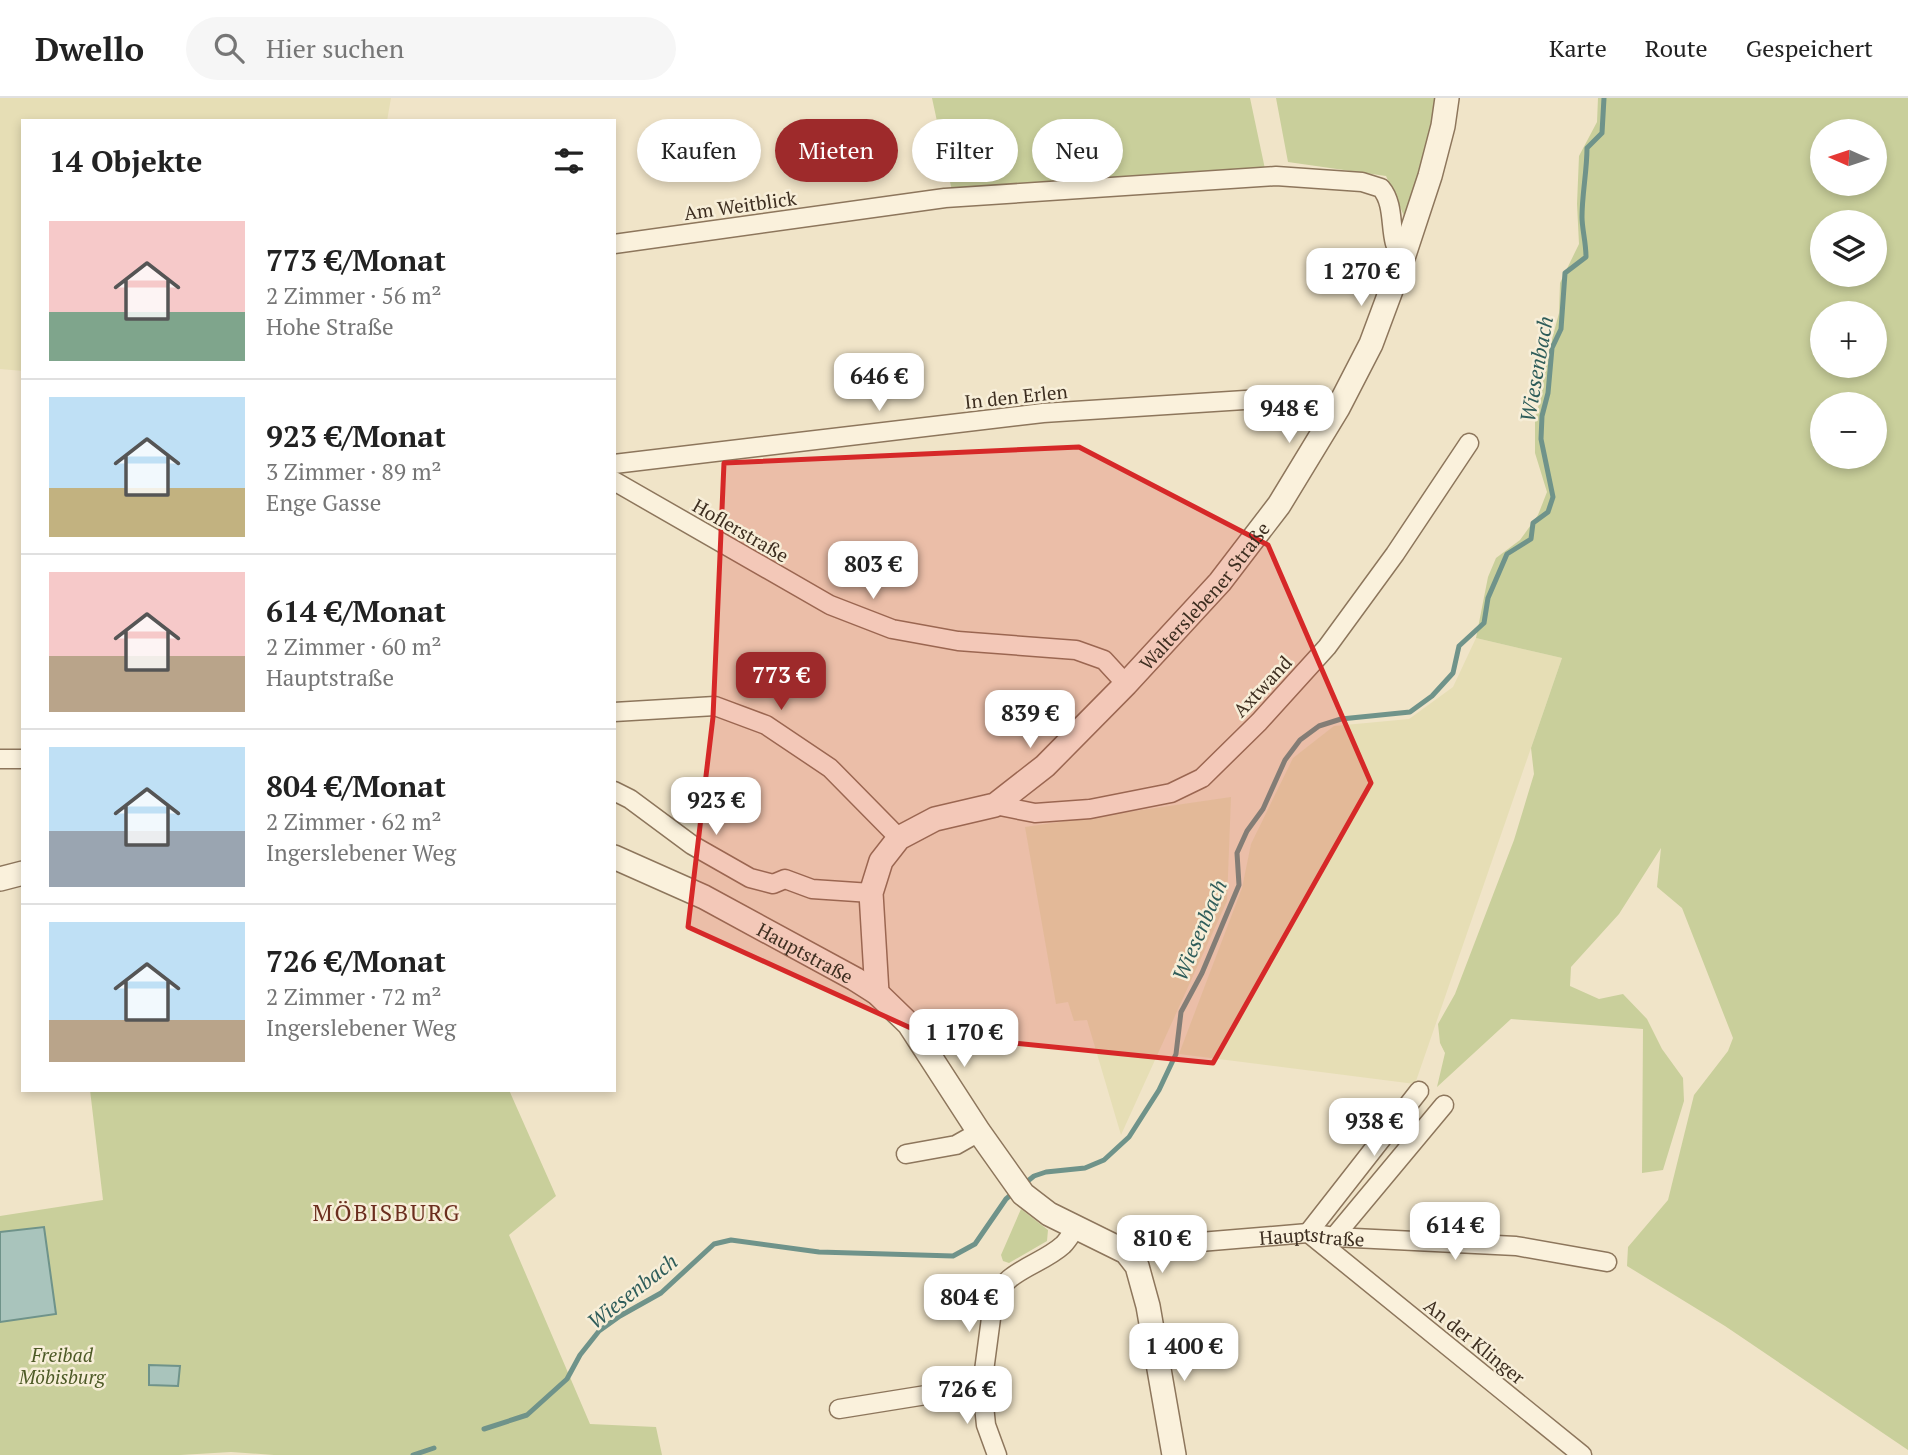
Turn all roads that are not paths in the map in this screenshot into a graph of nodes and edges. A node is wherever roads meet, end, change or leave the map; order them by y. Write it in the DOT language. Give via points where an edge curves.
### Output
graph roads {
  1 [pos="1447,98"];
  2 [pos="616,244"];
  3 [pos="1404,258"];
  4 [pos="1338,408"];
  5 [pos="1469,443"];
  6 [pos="616,464"];
  7 [pos="616,482"];
  8 [pos="1126,684"];
  9 [pos="616,712"];
  10 [pos="0,759"];
  11 [pos="21,759"];
  12 [pos="616,792"];
  13 [pos="995,805"];
  14 [pos="899,838"];
  15 [pos="616,858"];
  16 [pos="21,874"];
  17 [pos="0,879"];
  18 [pos="871,893"];
  19 [pos="877,993"];
  20 [pos="1419,1091"];
  21 [pos="1444,1105"];
  22 [pos="979,1132"];
  23 [pos="906,1154"];
  24 [pos="1076,1227"];
  25 [pos="1308,1233"];
  26 [pos="1334,1237"];
  27 [pos="1126,1252"];
  28 [pos="1607,1262"];
  29 [pos="982,1386"];
  30 [pos="839,1409"];
  31 [pos="997,1455"];
  32 [pos="1174,1455"];
  33 [pos="1582,1455"];
  1 -- 3 [label="street, Walterslebener Straße"];
  2 -- 3 [label="street, Am Weitblick" via="946,198 1276,176 1362,182 1381,188 1391,206 1397,252"];
  3 -- 4 [label="street, Walterslebener Straße" via="1371,344"];
  4 -- 6 [label="street, In den Erlen" via="1306,396 1043,413"];
  4 -- 8 [label="street, Walterslebener Straße" via="1279,505 1229,571"];
  5 -- 13 [label="street, Axtwand" via="1327,647 1202,778 1171,793 1090,809 1035,813"];
  7 -- 8 [label="street, Hoflerstraße" via="830,606 892,629 958,641 1076,650 1104,660"];
  8 -- 13 [label="street, Walterslebener Straße" via="1045,766"];
  9 -- 14 [label="street" via="715,706 765,725 830,768"];
  10 -- 11 [label="street"];
  12 -- 18 [label="street" via="692,845 750,878 773,884 785,878 812,889"];
  13 -- 14 [label="street, Walterslebener Straße" via="935,819"];
  14 -- 18 [label="street, Walterslebener Straße" via="881,861"];
  15 -- 19 [label="street, Hauptstraße" via="705,897"];
  16 -- 17 [label="street"];
  18 -- 19 [label="street, Walterslebener Straße"];
  19 -- 22 [label="street, Hauptstraße" via="909,1024"];
  20 -- 25 [label="street"];
  21 -- 26 [label="street"];
  22 -- 23 [label="street" via="956,1145"];
  22 -- 24 [label="street, Hauptstraße" via="1017,1187 1049,1214"];
  24 -- 27 [label="street, Hauptstraße"];
  24 -- 29 [label="street" via="1062,1245 996,1291"];
  25 -- 26 [label="street, Hauptstraße"];
  25 -- 27 [label="street, Hauptstraße"];
  25 -- 33 [label="street, An der Klinger"];
  26 -- 28 [label="street, Hauptstraße" via="1516,1246"];
  27 -- 32 [label="street" via="1137,1266 1148,1306"];
  29 -- 30 [label="street"];
  29 -- 31 [label="street" via="986,1425"];
}
